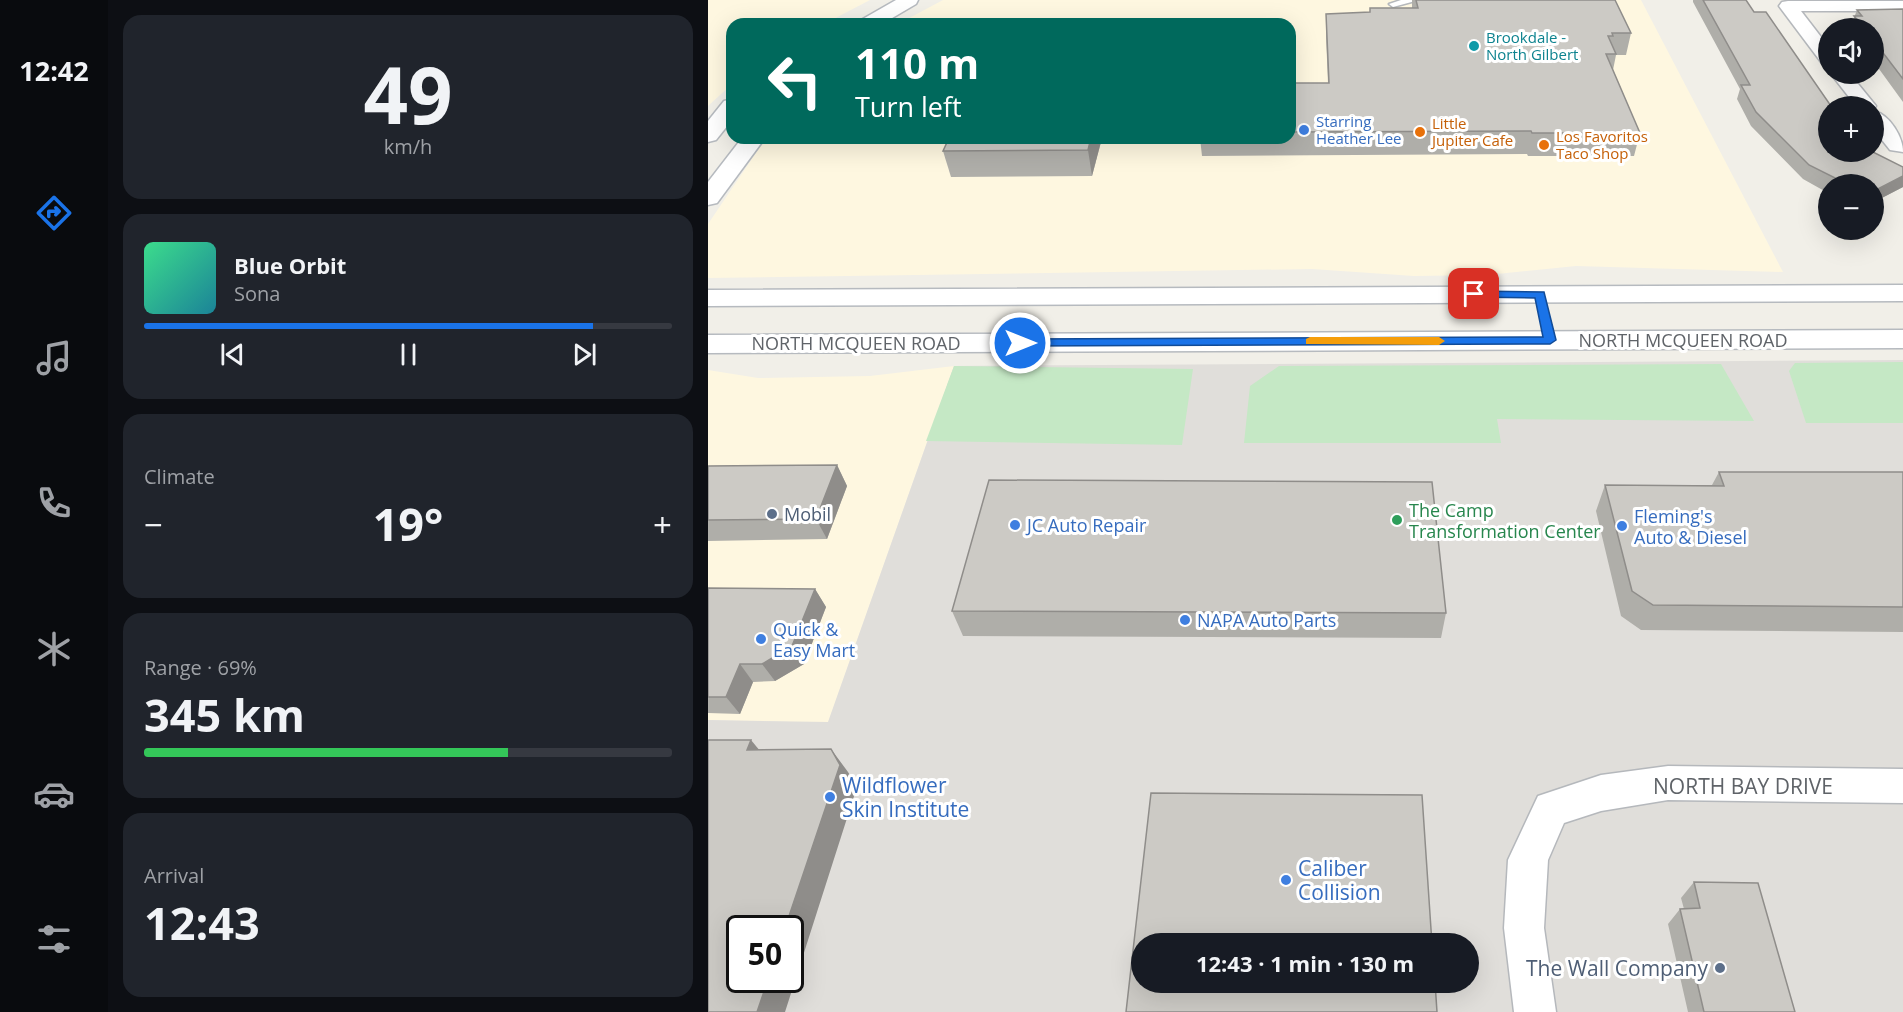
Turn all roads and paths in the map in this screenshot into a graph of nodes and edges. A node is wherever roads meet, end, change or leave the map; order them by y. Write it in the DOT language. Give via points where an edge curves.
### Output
graph roads {
  1 [pos="909,0"];
  2 [pos="1415,0"];
  3 [pos="1393,4"];
  4 [pos="1903,6"];
  5 [pos="878,18"];
  6 [pos="1818,45"];
  7 [pos="1848,84"];
  8 [pos="1858,96"];
  9 [pos="726,113"];
  10 [pos="1884,128"];
  11 [pos="708,135"];
  12 [pos="749,144"];
  13 [pos="1900,146"];
  14 [pos="708,198"];
  15 [pos="1903,293"];
  16 [pos="1540,294"];
  17 [pos="708,298"];
  18 [pos="1903,339"];
  19 [pos="1550,340"];
  20 [pos="708,344"];
  21 [pos="1903,786"];
  22 [pos="1535,1012"];
  1 -- 5 [label="main road"];
  2 -- 3 [label="lane"];
  4 -- 6 [label="street" via="1788,6"];
  7 -- 8 [label="street"];
  9 -- 11 [label="main road"];
  10 -- 13 [label="street"];
  12 -- 14 [label="main road"];
  15 -- 16 [label="main road"];
  16 -- 17 [label="main road"];
  16 -- 19 [label="main road"];
  18 -- 19 [label="main road, NORTH MCQUEEN ROAD"];
  19 -- 20 [label="main road, NORTH MCQUEEN ROAD"];
  21 -- 22 [label="street, NORTH BAY DRIVE" via="1668,783 1601,793 1551,809 1528,860 1524,928"];
}
